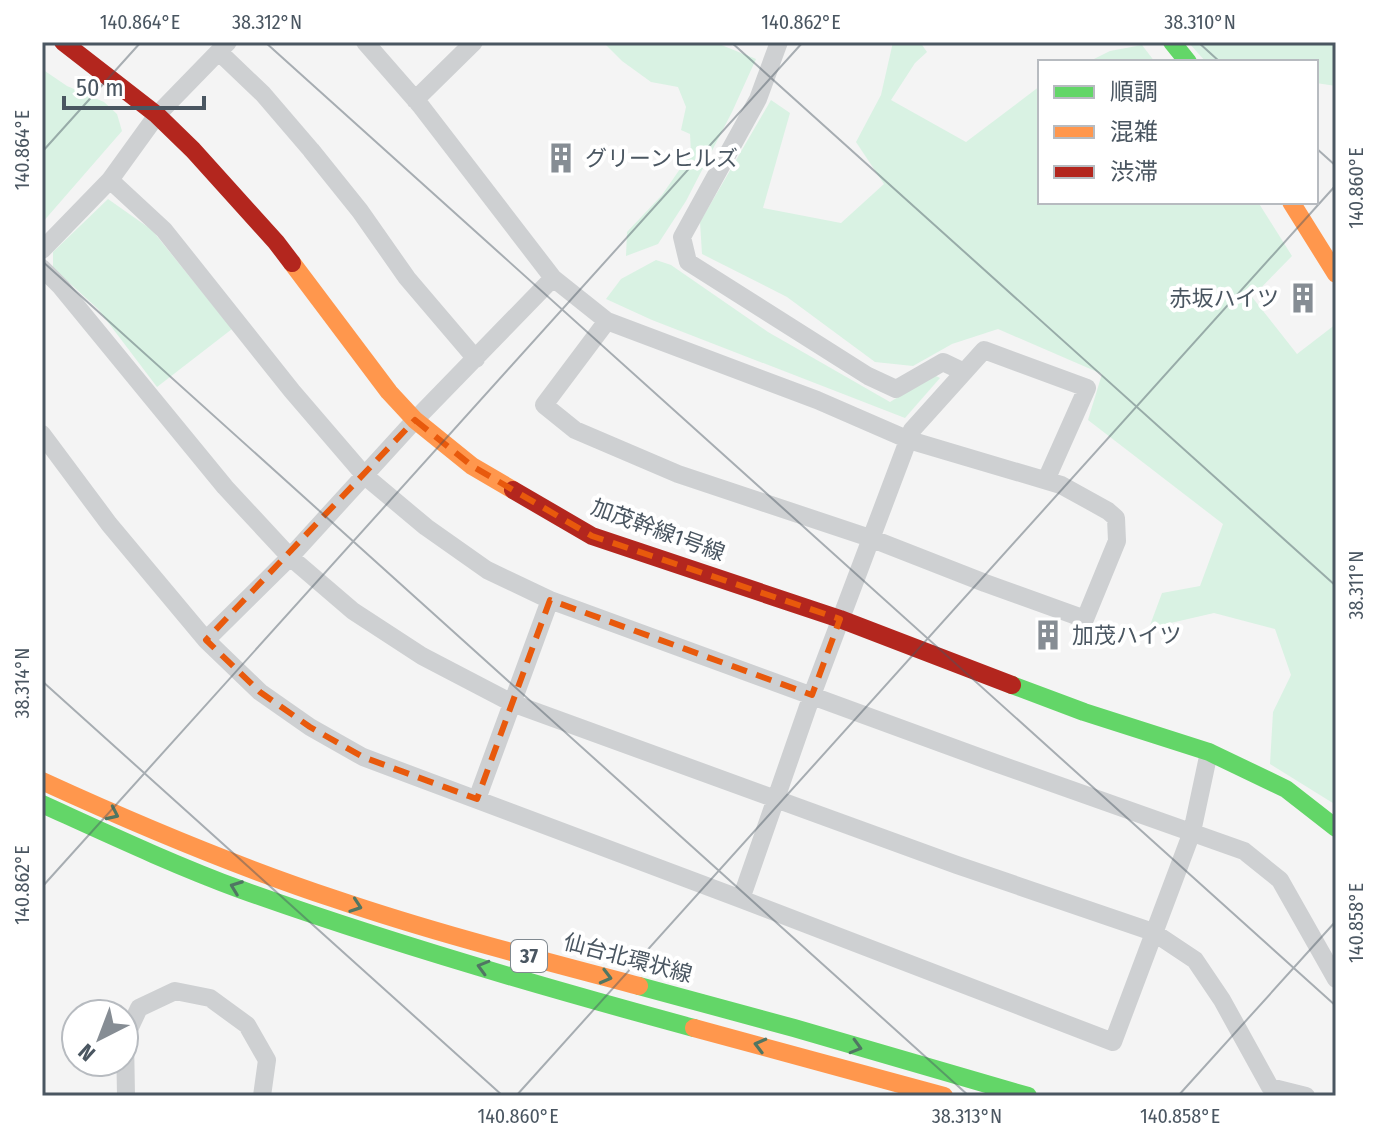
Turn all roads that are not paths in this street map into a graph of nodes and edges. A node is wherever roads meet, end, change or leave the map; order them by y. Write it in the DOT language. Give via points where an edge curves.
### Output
graph roads {
  1 [pos="63,42"];
  2 [pos="365,42"];
  3 [pos="474,42"];
  4 [pos="779,42"];
  5 [pos="1172,42"];
  6 [pos="223,47"];
  7 [pos="1186,60"];
  8 [pos="415,100"];
  9 [pos="157,115"];
  10 [pos="110,180"];
  11 [pos="1292,204"];
  12 [pos="42,250"];
  13 [pos="42,268"];
  14 [pos="1336,274"];
  15 [pos="553,278"];
  16 [pos="607,321"];
  17 [pos="476,359"];
  18 [pos="964,372"];
  19 [pos="415,420"];
  20 [pos="42,434"];
  21 [pos="909,440"];
  22 [pos="365,476"];
  23 [pos="1046,480"];
  24 [pos="870,538"];
  25 [pos="290,557"];
  26 [pos="550,600"];
  27 [pos="840,619"];
  28 [pos="206,640"];
  29 [pos="812,695"];
  30 [pos="512,703"];
  31 [pos="1209,752"];
  32 [pos="42,781"];
  33 [pos="477,799"];
  34 [pos="776,800"];
  35 [pos="42,804"];
  36 [pos="1336,828"];
  37 [pos="1192,832"];
  38 [pos="741,899"];
  39 [pos="1153,932"];
  40 [pos="1336,979"];
  41 [pos="126,1096"];
  42 [pos="262,1096"];
  43 [pos="944,1096"];
  44 [pos="1028,1096"];
  45 [pos="1306,1096"];
  1 -- 9 [label="main road, 加茂幹線1号線"];
  2 -- 8 [label="street"];
  3 -- 8 [label="street"];
  4 -- 18 [label="street" via="758,99 682,237 688,262 896,389 943,362"];
  5 -- 7 [label="main road"];
  6 -- 9 [label="street"];
  6 -- 17 [label="street"];
  8 -- 15 [label="street"];
  9 -- 10 [label="street"];
  9 -- 19 [label="main road, 加茂幹線1号線" via="276,242"];
  10 -- 12 [label="street"];
  10 -- 22 [label="street" via="164,230"];
  11 -- 14 [label="main road"];
  13 -- 25 [label="street"];
  15 -- 16 [label="street"];
  15 -- 17 [label="street"];
  16 -- 21 [label="street"];
  16 -- 24 [label="street" via="544,405 575,430 678,474"];
  17 -- 19 [label="street"];
  18 -- 21 [label="street"];
  18 -- 23 [label="street" via="984,350 1087,388"];
  19 -- 22 [label="street"];
  19 -- 27 [label="main road, 加茂幹線1号線" via="472,466 592,536"];
  20 -- 28 [label="street"];
  21 -- 23 [label="street"];
  21 -- 24 [label="street"];
  22 -- 25 [label="street"];
  22 -- 26 [label="street" via="487,570"];
  23 -- 24 [label="street" via="1116,518 1117,541 1085,619"];
  24 -- 27 [label="street"];
  25 -- 28 [label="street"];
  25 -- 30 [label="street" via="353,611 422,656"];
  26 -- 29 [label="street"];
  26 -- 30 [label="street"];
  27 -- 29 [label="street"];
  27 -- 31 [label="main road, 加茂幹線1号線" via="1084,712"];
  28 -- 33 [label="street" via="260,692 310,727 363,757"];
  29 -- 34 [label="street"];
  29 -- 37 [label="street"];
  30 -- 33 [label="street"];
  30 -- 34 [label="street"];
  31 -- 36 [label="main road, 加茂幹線1号線" via="1286,789"];
  31 -- 37 [label="street"];
  32 -- 44 [label="main road, 仙台北環状線 / 37, one-way" via="216,857 382,914"];
  33 -- 38 [label="street"];
  34 -- 38 [label="street"];
  34 -- 39 [label="street"];
  43 -- 35 [label="main road, 37, one-way" via="368,933 239,888"];
  37 -- 39 [label="street"];
  37 -- 40 [label="street" via="1244,851 1280,880"];
  38 -- 39 [label="street" via="1113,1042"];
  39 -- 45 [label="street" via="1195,960 1270,1087"];
  41 -- 42 [label="street" via="125,1038 139,1008 175,991 210,998 247,1025 267,1060"];
}
